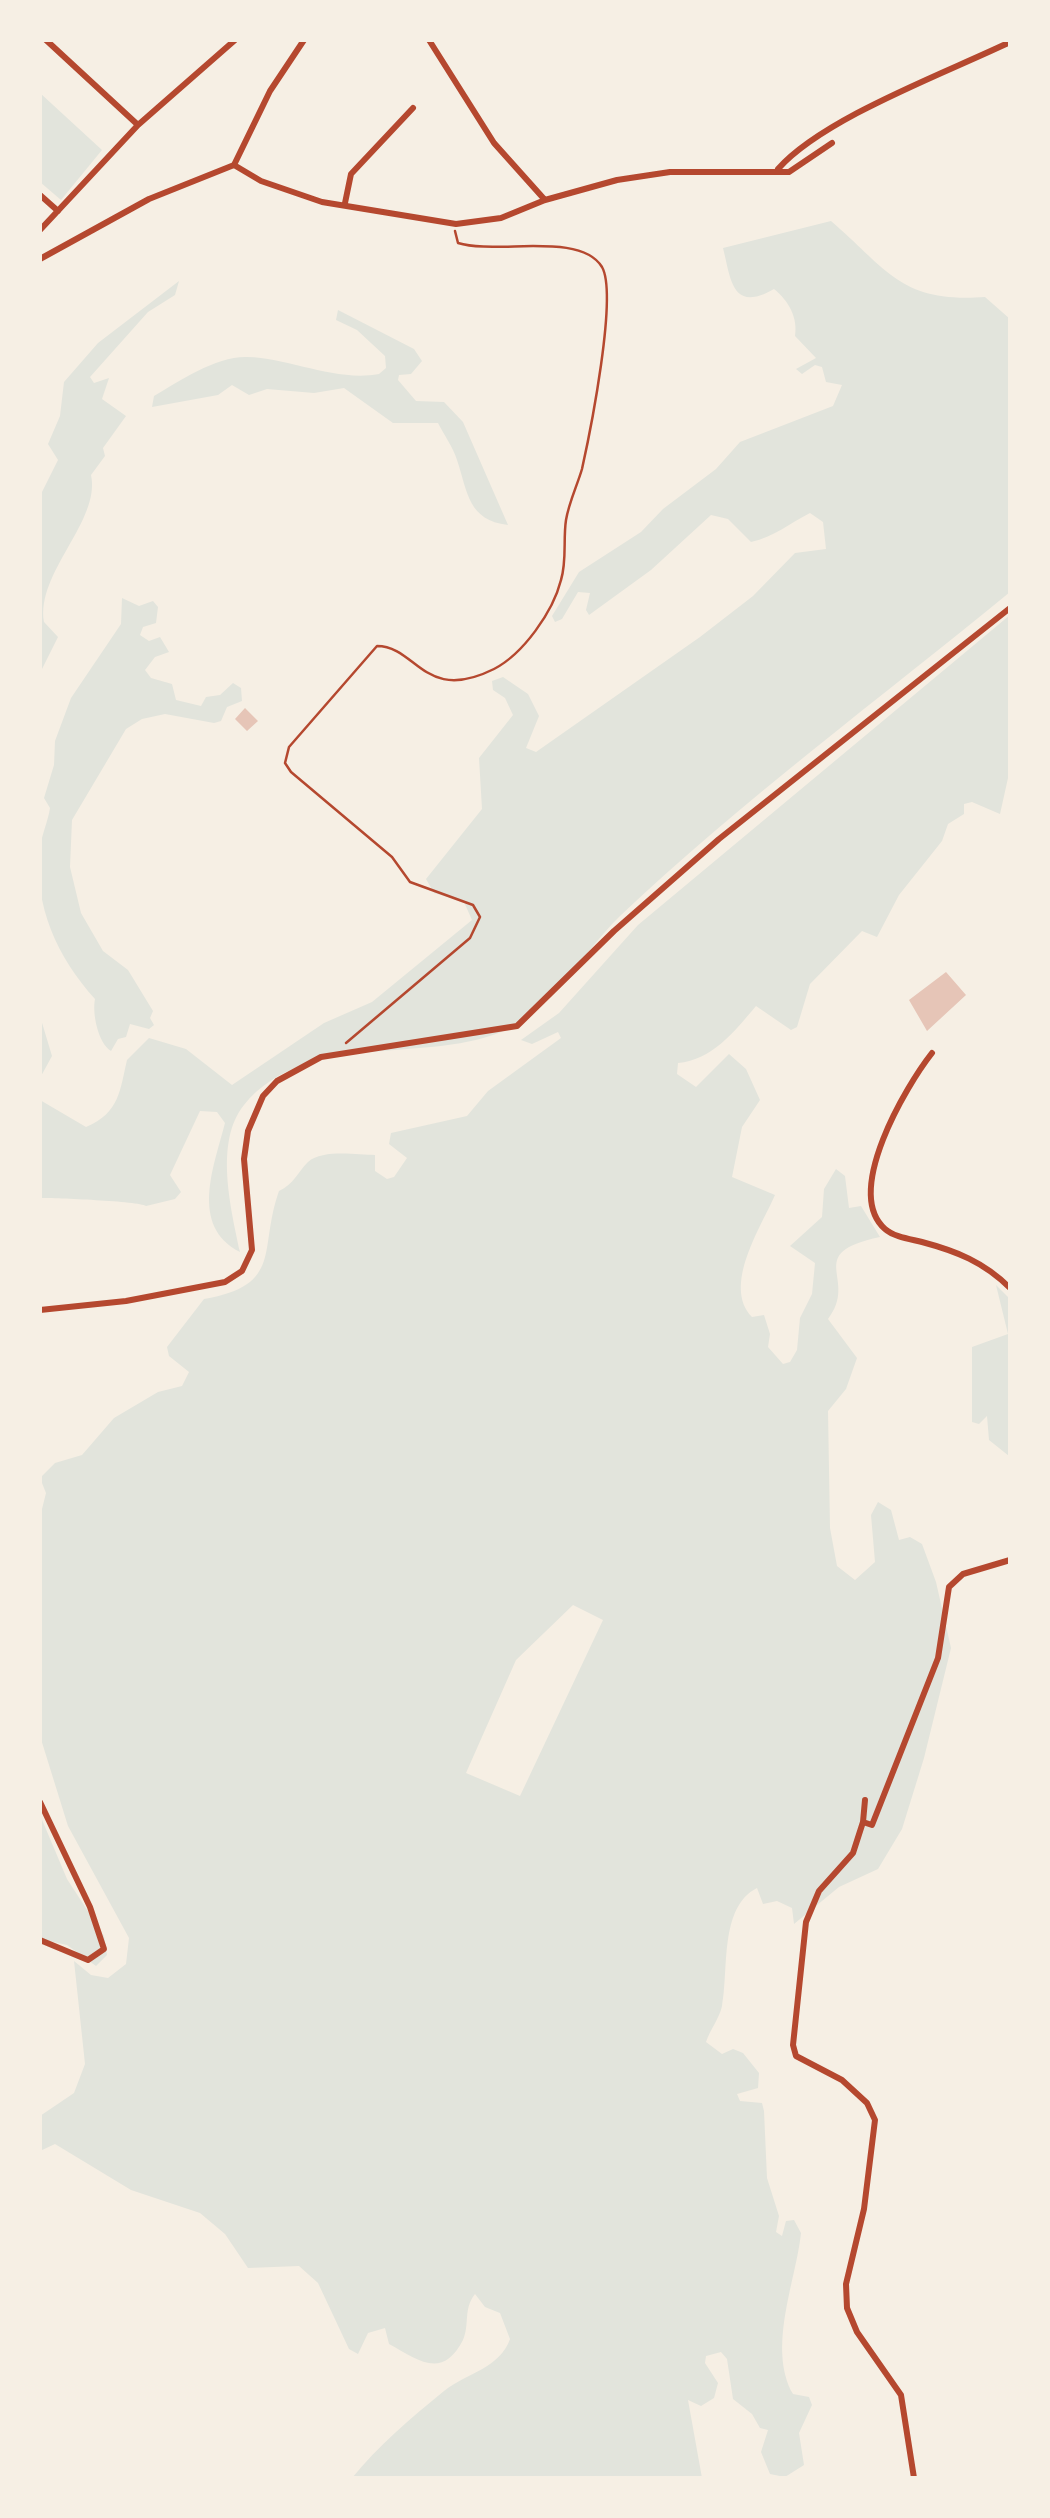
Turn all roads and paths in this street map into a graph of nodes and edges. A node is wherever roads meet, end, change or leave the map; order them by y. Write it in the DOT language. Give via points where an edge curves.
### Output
graph roads {
  1 [pos="46,40"];
  2 [pos="235,40"];
  3 [pos="304,40"];
  4 [pos="429,40"];
  5 [pos="1010,42"];
  6 [pos="414,108"];
  7 [pos="138,124"];
  8 [pos="832,143"];
  9 [pos="234,165"];
  10 [pos="777,170"];
  11 [pos="40,195"];
  12 [pos="545,200"];
  13 [pos="345,204"];
  14 [pos="58,210"];
  15 [pos="456,224"];
  16 [pos="40,230"];
  17 [pos="40,259"];
  18 [pos="1010,608"];
  19 [pos="335,1054"];
  20 [pos="932,1054"];
  21 [pos="1010,1288"];
  22 [pos="40,1310"];
  23 [pos="1010,1560"];
  24 [pos="865,1800"];
  25 [pos="40,1802"];
  26 [pos="863,1822"];
  27 [pos="40,1940"];
  28 [pos="914,2478"];
  1 -- 7 [label="street"];
  2 -- 7 [label="street"];
  3 -- 9 [label="street"];
  4 -- 12 [label="street" via="494,143"];
  5 -- 10 [label="street" via="842,123"];
  6 -- 13 [label="street" via="351,174"];
  7 -- 14 [label="street"];
  8 -- 10 [label="street" via="794,171"];
  9 -- 13 [label="street" via="292,192"];
  9 -- 17 [label="street" via="149,199"];
  10 -- 12 [label="street" via="670,172"];
  11 -- 14 [label="street"];
  12 -- 15 [label="street" via="501,218"];
  13 -- 15 [label="street"];
  14 -- 16 [label="street"];
  15 -- 19 [label="path" via="454,238 463,245 576,248 601,266 606,324 582,468 566,517 561,582 540,623 514,655 467,678 439,680 388,646 377,646 289,747 285,763 292,772 392,857 410,882 473,904 480,917 470,938"];
  18 -- 19 [label="street" via="719,839 516,1026"];
  19 -- 22 [label="street" via="277,1081 248,1130 252,1250 242,1271 225,1282"];
  20 -- 21 [label="street" via="904,1090 882,1144 871,1196 876,1216 886,1230 981,1262"];
  23 -- 26 [label="street" via="964,1574 949,1587 938,1658 880,1811 872,1825"];
  24 -- 26 [label="street"];
  25 -- 27 [label="street" via="104,1949 88,1960"];
  26 -- 28 [label="street" via="853,1853 818,1891 806,1922 793,2045 796,2056 842,2080 875,2120 847,2308 902,2395"];
}
